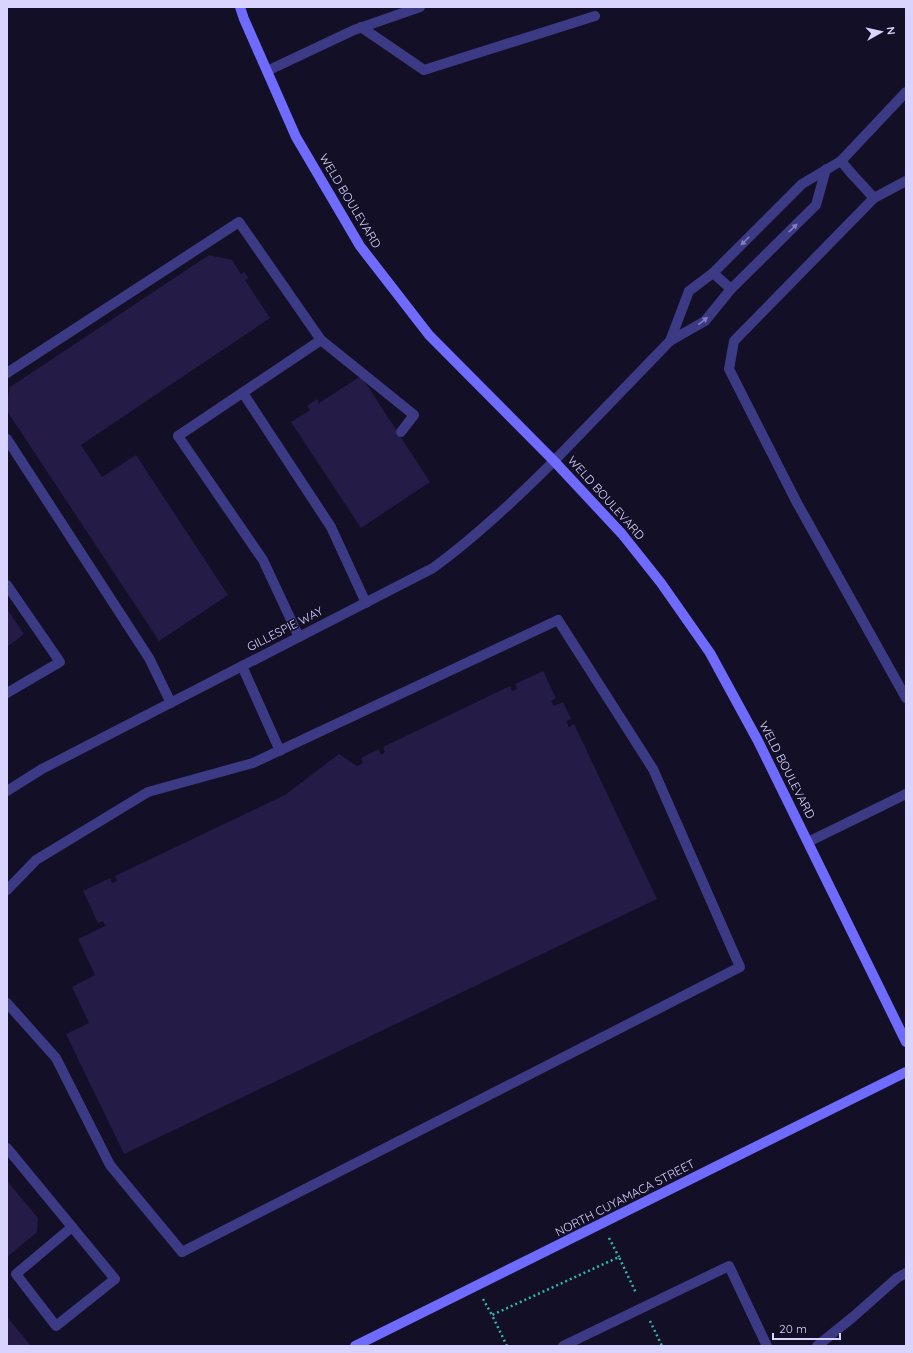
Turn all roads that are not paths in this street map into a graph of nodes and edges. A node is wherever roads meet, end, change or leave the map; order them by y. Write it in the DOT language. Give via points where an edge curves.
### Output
graph roads {
  1 [pos="240,7"];
  2 [pos="420,7"];
  3 [pos="595,16"];
  4 [pos="362,27"];
  5 [pos="267,71"];
  6 [pos="906,92"];
  7 [pos="841,161"];
  8 [pos="826,169"];
  9 [pos="906,181"];
  10 [pos="874,198"];
  11 [pos="713,273"];
  12 [pos="731,289"];
  13 [pos="321,340"];
  14 [pos="670,341"];
  15 [pos="7,373"];
  16 [pos="243,393"];
  17 [pos="401,432"];
  18 [pos="7,439"];
  19 [pos="554,461"];
  20 [pos="7,586"];
  21 [pos="366,603"];
  22 [pos="299,637"];
  23 [pos="242,666"];
  24 [pos="7,693"];
  25 [pos="906,698"];
  26 [pos="171,703"];
  27 [pos="280,751"];
  28 [pos="7,791"];
  29 [pos="906,794"];
  30 [pos="808,842"];
  31 [pos="7,890"];
  32 [pos="7,1003"];
  33 [pos="906,1042"];
  34 [pos="906,1072"];
  35 [pos="7,1148"];
  36 [pos="72,1228"];
  37 [pos="906,1273"];
  38 [pos="355,1346"];
  39 [pos="563,1346"];
  40 [pos="767,1346"];
  41 [pos="817,1346"];
  1 -- 5 [label="main road, WELD BOULEVARD"];
  2 -- 4 [label="street"];
  3 -- 4 [label="street" via="424,70"];
  4 -- 5 [label="street"];
  5 -- 19 [label="main road, WELD BOULEVARD" via="296,137 360,246 429,335"];
  6 -- 7 [label="street"];
  7 -- 8 [label="street"];
  7 -- 10 [label="street"];
  8 -- 11 [label="street, one-way" via="802,184"];
  12 -- 8 [label="street, one-way" via="816,205"];
  9 -- 10 [label="street"];
  10 -- 25 [label="street" via="734,341 729,369 796,501"];
  11 -- 12 [label="street"];
  11 -- 14 [label="street" via="689,291"];
  14 -- 12 [label="street, one-way" via="705,321"];
  13 -- 15 [label="street" via="239,222"];
  13 -- 16 [label="street"];
  13 -- 17 [label="street" via="414,415"];
  14 -- 19 [label="street, GILLESPIE WAY"];
  16 -- 21 [label="street" via="331,527"];
  16 -- 22 [label="street" via="178,436 263,560"];
  18 -- 26 [label="street" via="149,658"];
  19 -- 21 [label="street, GILLESPIE WAY" via="493,520 445,559 423,574"];
  19 -- 30 [label="main road, WELD BOULEVARD" via="647,564 710,653 735,696"];
  20 -- 24 [label="street" via="60,662"];
  21 -- 22 [label="street, GILLESPIE WAY"];
  22 -- 23 [label="street, GILLESPIE WAY"];
  23 -- 26 [label="street, GILLESPIE WAY"];
  23 -- 27 [label="street"];
  26 -- 28 [label="street, GILLESPIE WAY" via="42,769"];
  27 -- 31 [label="street" via="253,763 148,792 36,860"];
  27 -- 32 [label="street" via="558,620 653,769 740,967 182,1252 110,1165 56,1058"];
  29 -- 30 [label="street"];
  30 -- 33 [label="main road, WELD BOULEVARD"];
  34 -- 38 [label="main road, NORTH CUYAMACA STREET"];
  35 -- 36 [label="street"];
  36 -- 36 [label="street" via="115,1279 56,1326 16,1274"];
  37 -- 41 [label="street"];
  39 -- 40 [label="street" via="729,1266"];
}
